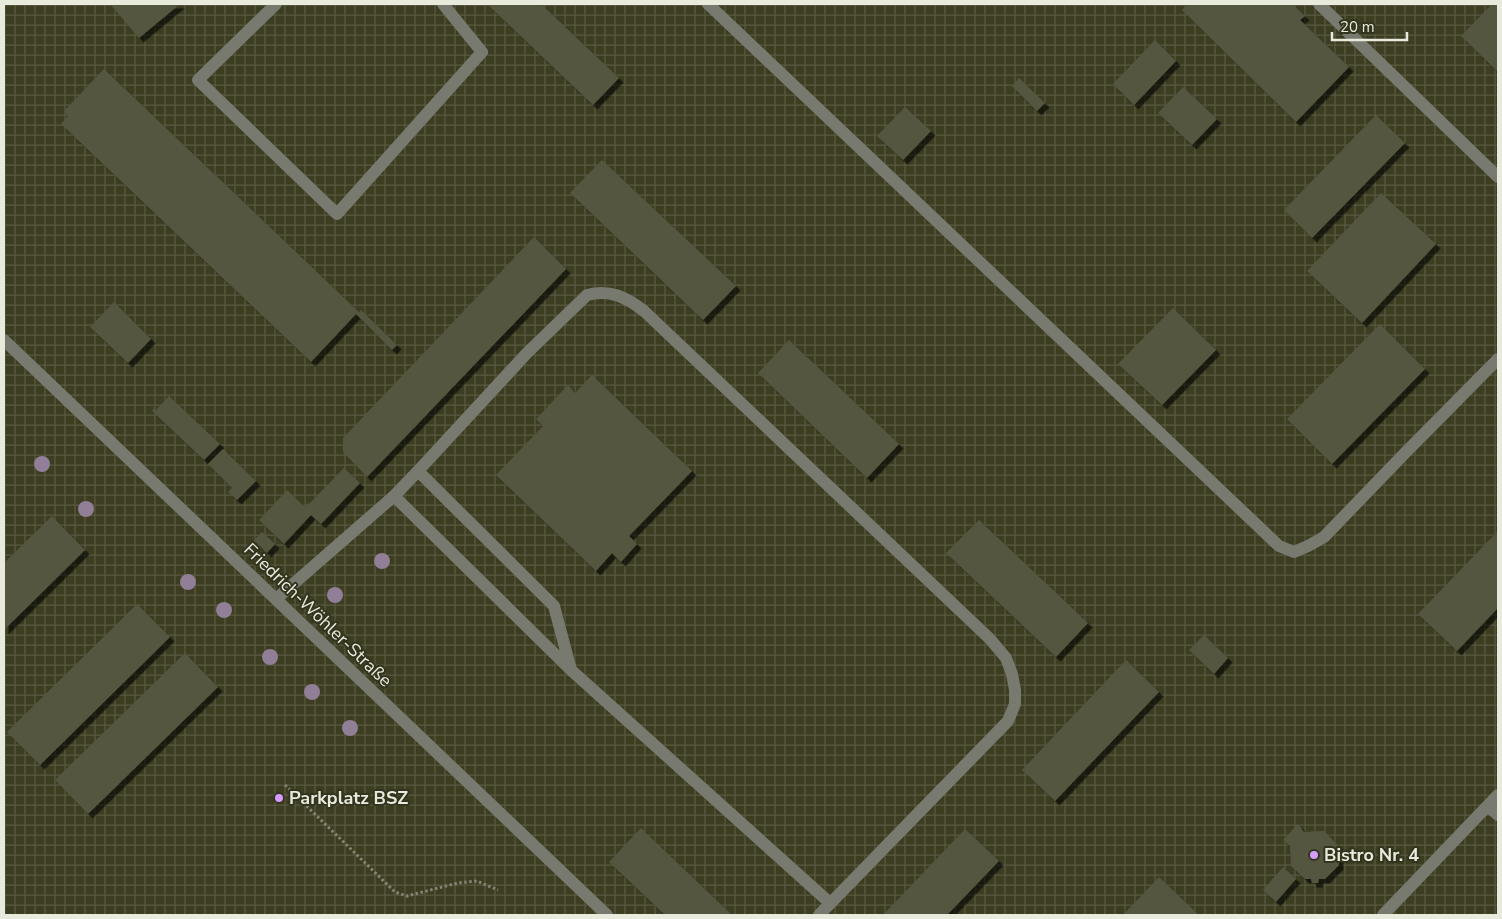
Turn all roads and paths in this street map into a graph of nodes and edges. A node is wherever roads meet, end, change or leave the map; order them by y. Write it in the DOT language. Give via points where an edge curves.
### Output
graph roads {
  1 [pos="276,4"];
  2 [pos="443,4"];
  3 [pos="708,4"];
  4 [pos="1319,4"];
  5 [pos="1498,177"];
  6 [pos="4,340"];
  7 [pos="1498,360"];
  8 [pos="418,471"];
  9 [pos="394,496"];
  10 [pos="276,599"];
  11 [pos="571,670"];
  12 [pos="285,785"];
  13 [pos="1498,795"];
  14 [pos="1488,806"];
  15 [pos="1498,815"];
  16 [pos="498,890"];
  17 [pos="830,903"];
  18 [pos="607,915"];
  19 [pos="819,915"];
  20 [pos="1383,915"];
  1 -- 2 [label="street" via="198,80 337,214 482,52"];
  3 -- 7 [label="street" via="1279,546 1294,552 1324,537"];
  4 -- 5 [label="street"];
  6 -- 10 [label="street, Friedrich-Wöhler-Straße"];
  8 -- 9 [label="street"];
  8 -- 11 [label="street" via="554,606"];
  8 -- 17 [label="street" via="527,353 587,295 613,293 629,299 644,311 990,640 1006,658 1012,674 1015,704 1008,721"];
  9 -- 10 [label="street"];
  9 -- 11 [label="street"];
  10 -- 18 [label="street, Friedrich-Wöhler-Straße"];
  11 -- 17 [label="street"];
  12 -- 16 [label="path" via="395,892 407,896 477,881"];
  13 -- 14 [label="street"];
  14 -- 15 [label="street"];
  14 -- 20 [label="street"];
  17 -- 19 [label="street"];
}
